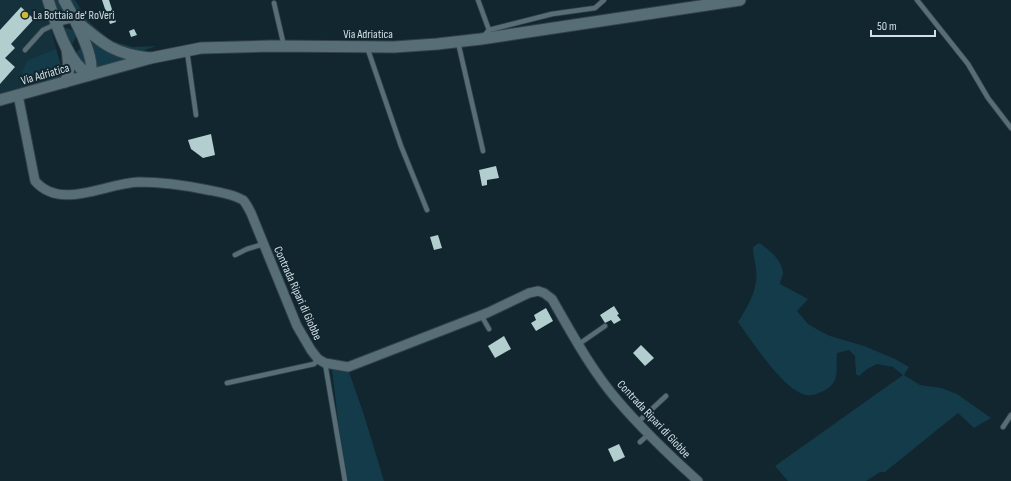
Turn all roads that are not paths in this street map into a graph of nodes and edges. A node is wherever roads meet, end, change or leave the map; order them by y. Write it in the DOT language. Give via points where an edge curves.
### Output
graph roads {
  1 [pos="48,0"];
  2 [pos="64,0"];
  3 [pos="478,0"];
  4 [pos="604,0"];
  5 [pos="740,0"];
  6 [pos="917,0"];
  7 [pos="274,3"];
  8 [pos="75,20"];
  9 [pos="56,24"];
  10 [pos="490,30"];
  11 [pos="81,34"];
  12 [pos="481,39"];
  13 [pos="458,42"];
  14 [pos="284,46"];
  15 [pos="367,47"];
  16 [pos="67,49"];
  17 [pos="25,50"];
  18 [pos="187,50"];
  19 [pos="151,58"];
  20 [pos="89,75"];
  21 [pos="65,82"];
  22 [pos="18,95"];
  23 [pos="0,100"];
  24 [pos="196,115"];
  25 [pos="1011,128"];
  26 [pos="483,151"];
  27 [pos="427,210"];
  28 [pos="264,244"];
  29 [pos="235,255"];
  30 [pos="482,315"];
  31 [pos="605,326"];
  32 [pos="489,329"];
  33 [pos="579,344"];
  34 [pos="322,361"];
  35 [pos="227,383"];
  36 [pos="666,396"];
  37 [pos="1011,415"];
  38 [pos="638,422"];
  39 [pos="1003,427"];
  40 [pos="650,434"];
  41 [pos="640,442"];
  42 [pos="345,481"];
  43 [pos="698,481"];
  1 -- 9 [label="main road"];
  2 -- 8 [label="main road"];
  3 -- 10 [label="lane"];
  4 -- 10 [label="lane" via="595,8 552,14"];
  5 -- 12 [label="main road, Via Adriatica"];
  6 -- 25 [label="lane" via="968,64 988,98"];
  7 -- 14 [label="lane"];
  8 -- 9 [label="lane"];
  8 -- 11 [label="main road"];
  8 -- 19 [label="main road" via="111,48 125,54"];
  9 -- 16 [label="main road"];
  9 -- 17 [label="lane" via="43,30"];
  10 -- 12 [label="lane"];
  11 -- 16 [label="main road" via="76,46"];
  11 -- 20 [label="main road" via="92,63"];
  12 -- 13 [label="main road, Via Adriatica"];
  13 -- 15 [label="main road, Via Adriatica"];
  13 -- 26 [label="lane"];
  14 -- 15 [label="main road, Via Adriatica"];
  14 -- 18 [label="main road, Via Adriatica" via="230,46"];
  15 -- 27 [label="lane" via="401,146"];
  16 -- 20 [label="main road"];
  16 -- 21 [label="main road" via="68,68"];
  18 -- 19 [label="main road, Via Adriatica"];
  18 -- 24 [label="lane"];
  19 -- 20 [label="main road, Via Adriatica"];
  20 -- 21 [label="main road, Via Adriatica"];
  21 -- 22 [label="main road, Via Adriatica"];
  22 -- 23 [label="main road, Via Adriatica"];
  22 -- 28 [label="street, Contrada Ripari di Giobbe" via="35,181 42,189 65,195 137,182 173,183 224,193 244,201"];
  28 -- 29 [label="lane"];
  28 -- 34 [label="street, Contrada Ripari di Giobbe" via="297,326 311,350"];
  30 -- 32 [label="lane"];
  30 -- 33 [label="street, Contrada Ripari di Giobbe" via="529,293 544,293 552,299"];
  30 -- 34 [label="street, Contrada Ripari di Giobbe" via="348,367"];
  31 -- 33 [label="lane"];
  33 -- 38 [label="street, Contrada Ripari di Giobbe" via="618,401"];
  34 -- 35 [label="lane"];
  34 -- 42 [label="lane"];
  36 -- 38 [label="lane"];
  37 -- 39 [label="lane"];
  38 -- 40 [label="street, Contrada Ripari di Giobbe"];
  40 -- 41 [label="lane"];
  40 -- 43 [label="street, Contrada Ripari di Giobbe"];
}
